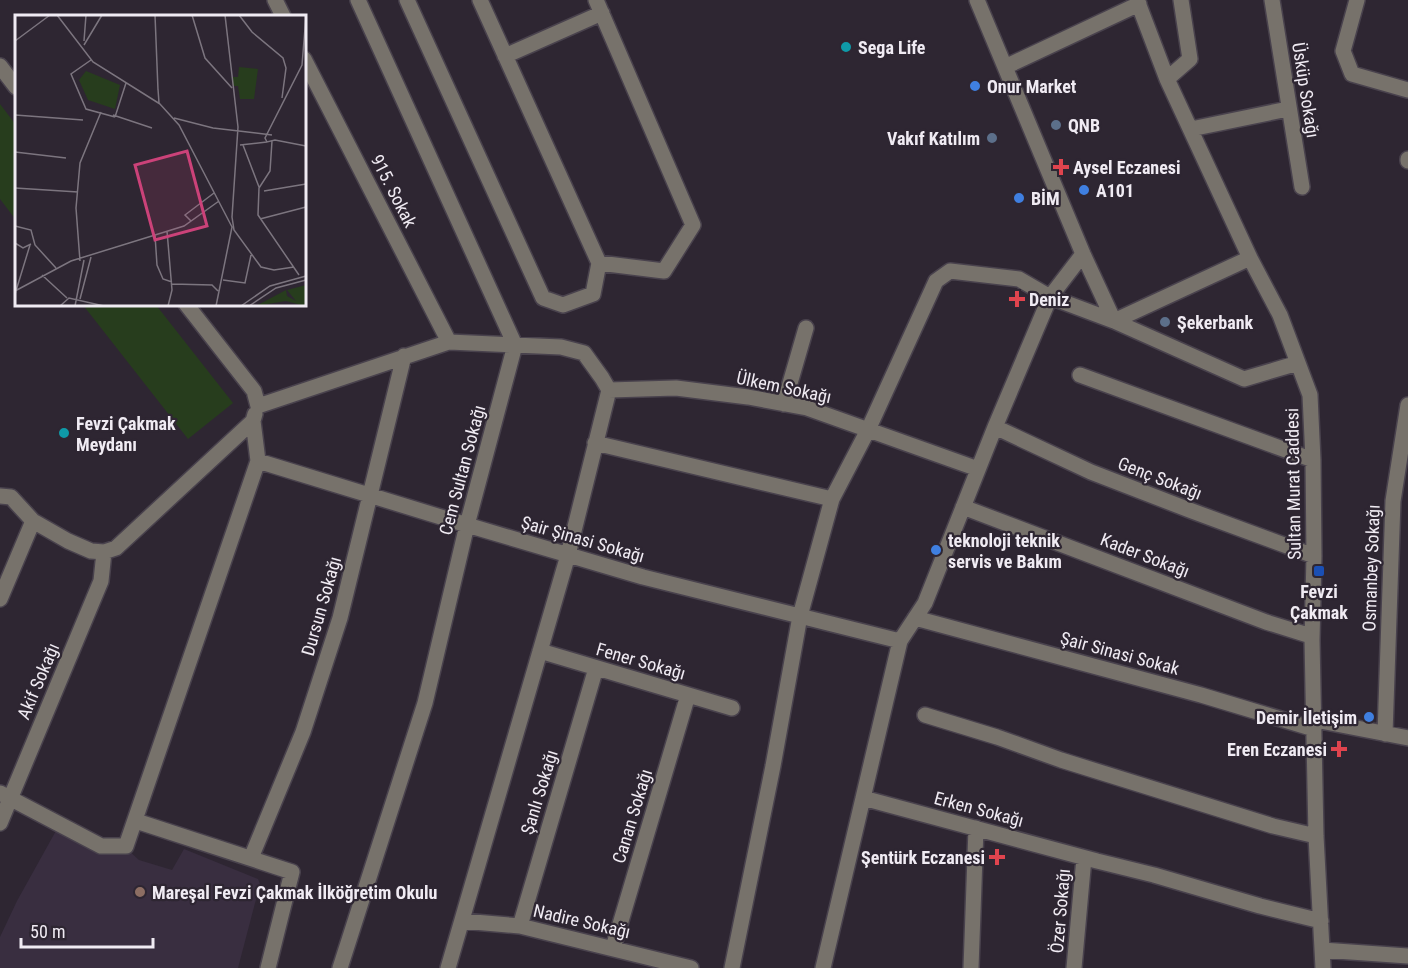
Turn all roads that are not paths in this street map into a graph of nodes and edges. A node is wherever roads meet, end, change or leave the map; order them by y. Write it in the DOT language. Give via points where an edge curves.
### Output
graph roads {
  1 [pos="275,0"];
  2 [pos="358,0"];
  3 [pos="407,0"];
  4 [pos="480,0"];
  5 [pos="977,0"];
  6 [pos="1181,0"];
  7 [pos="1272,0"];
  8 [pos="1357,0"];
  9 [pos="1138,2"];
  10 [pos="599,7"];
  11 [pos="282,15"];
  12 [pos="505,56"];
  13 [pos="306,63"];
  14 [pos="0,66"];
  15 [pos="1005,67"];
  16 [pos="1167,79"];
  17 [pos="15,86"];
  18 [pos="1408,90"];
  19 [pos="1288,109"];
  20 [pos="1191,129"];
  21 [pos="1302,187"];
  22 [pos="1083,254"];
  23 [pos="1250,258"];
  24 [pos="599,263"];
  25 [pos="1050,297"];
  26 [pos="188,306"];
  27 [pos="1114,321"];
  28 [pos="806,328"];
  29 [pos="449,342"];
  30 [pos="515,345"];
  31 [pos="404,356"];
  32 [pos="1298,363"];
  33 [pos="1080,375"];
  34 [pos="609,390"];
  35 [pos="783,404"];
  36 [pos="1408,405"];
  37 [pos="258,406"];
  38 [pos="252,421"];
  39 [pos="995,427"];
  40 [pos="868,430"];
  41 [pos="596,443"];
  42 [pos="1313,460"];
  43 [pos="258,461"];
  44 [pos="978,469"];
  45 [pos="1,496"];
  46 [pos="371,496"];
  47 [pos="832,499"];
  48 [pos="963,507"];
  49 [pos="33,521"];
  50 [pos="467,525"];
  51 [pos="104,552"];
  52 [pos="568,555"];
  53 [pos="1314,556"];
  54 [pos="0,599"];
  55 [pos="800,616"];
  56 [pos="915,618"];
  57 [pos="1312,640"];
  58 [pos="900,641"];
  59 [pos="540,651"];
  60 [pos="596,668"];
  61 [pos="688,695"];
  62 [pos="732,708"];
  63 [pos="925,715"];
  64 [pos="1315,724"];
  65 [pos="1385,734"];
  66 [pos="1408,738"];
  67 [pos="5,796"];
  68 [pos="863,798"];
  69 [pos="136,821"];
  70 [pos="0,823"];
  71 [pos="976,828"];
  72 [pos="1316,836"];
  73 [pos="251,858"];
  74 [pos="1084,858"];
  75 [pos="462,921"];
  76 [pos="1321,921"];
  77 [pos="520,926"];
  78 [pos="613,948"];
  79 [pos="1322,950"];
  80 [pos="1408,956"];
  81 [pos="268,968"];
  82 [pos="340,968"];
  83 [pos="448,968"];
  84 [pos="691,968"];
  85 [pos="732,968"];
  86 [pos="823,968"];
  87 [pos="971,968"];
  88 [pos="1074,968"];
  89 [pos="1323,968"];
  1 -- 11 [label="street"];
  2 -- 30 [label="street"];
  3 -- 24 [label="street" via="543,297 563,305 593,294"];
  4 -- 12 [label="street"];
  5 -- 15 [label="street"];
  6 -- 16 [label="street" via="1190,59"];
  7 -- 19 [label="street, Üsküp Sokağı"];
  8 -- 18 [label="street" via="1343,51 1352,74"];
  9 -- 15 [label="street"];
  9 -- 16 [label="street, Sultan Murat Caddesi"];
  10 -- 12 [label="street"];
  10 -- 24 [label="street" via="693,225 664,271"];
  12 -- 24 [label="street"];
  13 -- 29 [label="street, 915. Sokak"];
  14 -- 17 [label="street"];
  15 -- 22 [label="street"];
  16 -- 20 [label="street, Sultan Murat Caddesi"];
  19 -- 20 [label="street"];
  19 -- 21 [label="street, Üsküp Sokağı"];
  20 -- 23 [label="street, Sultan Murat Caddesi"];
  22 -- 25 [label="street"];
  22 -- 27 [label="street"];
  23 -- 27 [label="street"];
  23 -- 32 [label="street, Sultan Murat Caddesi" via="1280,315"];
  25 -- 27 [label="street"];
  25 -- 39 [label="street"];
  25 -- 40 [label="street" via="1019,279 950,271 939,278"];
  26 -- 37 [label="street" via="254,391"];
  27 -- 32 [label="street" via="1244,379"];
  28 -- 35 [label="street"];
  29 -- 30 [label="street"];
  29 -- 31 [label="street"];
  30 -- 34 [label="street" via="561,347 584,353"];
  30 -- 50 [label="street, Cem Sultan Sokağı"];
  31 -- 37 [label="street"];
  31 -- 46 [label="street, Dursun Sokağı"];
  32 -- 42 [label="street, Sultan Murat Caddesi" via="1310,394"];
  33 -- 42 [label="street"];
  34 -- 35 [label="street, Ülkem Sokağı" via="676,388"];
  34 -- 41 [label="street"];
  35 -- 40 [label="street, Ülkem Sokağı" via="807,408"];
  36 -- 65 [label="street, Osmanbey Sokağı" via="1393,501"];
  37 -- 38 [label="street"];
  38 -- 43 [label="street"];
  38 -- 51 [label="street" via="116,548"];
  39 -- 44 [label="street"];
  39 -- 53 [label="street, Genç Sokağı" via="1091,472"];
  40 -- 44 [label="street, Ülkem Sokağı"];
  40 -- 47 [label="street"];
  41 -- 47 [label="street"];
  41 -- 52 [label="street"];
  42 -- 53 [label="street, Sultan Murat Caddesi"];
  43 -- 46 [label="street, Şair Şinasi Sokağı"];
  43 -- 69 [label="street"];
  44 -- 48 [label="street"];
  45 -- 49 [label="street" via="14,499"];
  46 -- 50 [label="street, Şair Şinasi Sokağı"];
  46 -- 73 [label="street, Dursun Sokağı" via="340,618 303,732"];
  47 -- 55 [label="street"];
  48 -- 56 [label="street" via="925,603"];
  48 -- 57 [label="street, Kader Sokağı" via="1311,636"];
  49 -- 51 [label="street" via="68,541"];
  49 -- 54 [label="street"];
  50 -- 52 [label="street, Şair Şinasi Sokağı"];
  50 -- 82 [label="street, Cem Sultan Sokağı" via="426,702"];
  51 -- 67 [label="street, Akif Sokağı" via="101,581"];
  52 -- 55 [label="street, Şair Şinasi Sokağı"];
  52 -- 59 [label="street"];
  53 -- 57 [label="street, Sultan Murat Caddesi"];
  55 -- 58 [label="street, Şair Şinasi Sokağı"];
  55 -- 85 [label="street"];
  56 -- 58 [label="street"];
  56 -- 64 [label="street, Şair Sinasi Sokak"];
  57 -- 64 [label="street, Sultan Murat Caddesi"];
  58 -- 68 [label="street"];
  59 -- 60 [label="street, Fener Sokağı"];
  59 -- 75 [label="street"];
  60 -- 61 [label="street, Fener Sokağı"];
  60 -- 77 [label="street, Şanlı Sokağı"];
  61 -- 62 [label="street, Fener Sokağı"];
  61 -- 78 [label="street, Canan Sokağı"];
  63 -- 72 [label="street" via="1273,826"];
  64 -- 65 [label="street, Şair Sinasi Sokak"];
  64 -- 72 [label="street, Sultan Murat Caddesi"];
  65 -- 66 [label="street, Şair Sinasi Sokak"];
  67 -- 69 [label="street" via="101,846 126,846"];
  67 -- 70 [label="street, Akif Sokağı"];
  68 -- 71 [label="street, Erken Sokağı"];
  68 -- 86 [label="street"];
  69 -- 73 [label="street"];
  71 -- 74 [label="street, Erken Sokağı"];
  71 -- 87 [label="street"];
  72 -- 76 [label="street, Sultan Murat Caddesi"];
  73 -- 81 [label="street" via="292,872"];
  74 -- 76 [label="street, Erken Sokağı"];
  74 -- 88 [label="street, Özer Sokağı"];
  75 -- 77 [label="street, Nadire Sokağı"];
  75 -- 83 [label="street"];
  76 -- 79 [label="street, Sultan Murat Caddesi"];
  77 -- 78 [label="street, Nadire Sokağı"];
  78 -- 84 [label="street, Nadire Sokağı"];
  79 -- 80 [label="street"];
  79 -- 89 [label="street, Sultan Murat Caddesi"];
}
